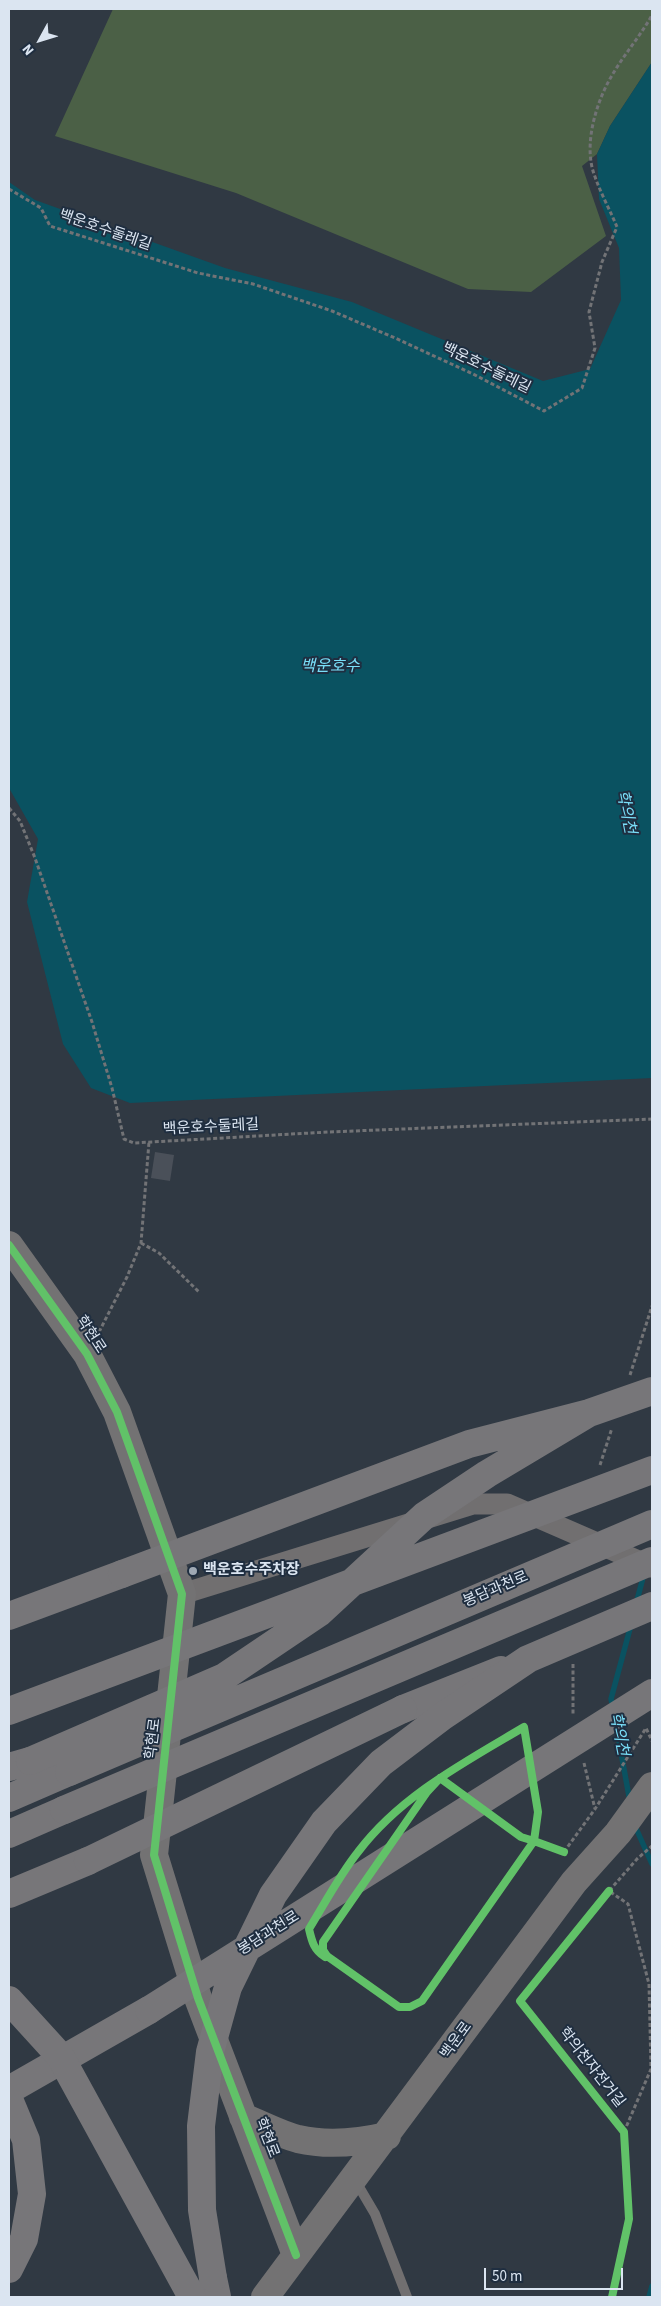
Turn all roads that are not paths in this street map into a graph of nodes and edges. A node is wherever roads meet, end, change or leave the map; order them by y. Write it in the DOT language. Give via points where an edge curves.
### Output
graph roads {
  1 [pos="9,1245"];
  2 [pos="652,1391"];
  3 [pos="589,1413"];
  4 [pos="652,1470"];
  5 [pos="652,1524"];
  6 [pos="646,1563"];
  7 [pos="182,1594"];
  8 [pos="652,1606"];
  9 [pos="9,1616"];
  10 [pos="528,1659"];
  11 [pos="652,1694"];
  12 [pos="9,1711"];
  13 [pos="20,1764"];
  14 [pos="9,1798"];
  15 [pos="649,1801"];
  16 [pos="9,1834"];
  17 [pos="9,1894"];
  18 [pos="9,2000"];
  19 [pos="9,2090"];
  20 [pos="9,2099"];
  21 [pos="243,2117"];
  22 [pos="387,2136"];
  23 [pos="354,2179"];
  24 [pos="296,2255"];
  25 [pos="9,2270"];
  26 [pos="192,2297"];
  27 [pos="217,2297"];
  28 [pos="265,2297"];
  29 [pos="407,2297"];
  1 -- 7 [label="street, 학현로" via="88,1354 117,1412"];
  2 -- 3 [label="highway, bridge"];
  3 -- 9 [label="highway, bridge" via="469,1444"];
  3 -- 13 [label="highway, bridge" via="486,1474 424,1516 319,1612 224,1677"];
  4 -- 12 [label="highway, bridge"];
  5 -- 14 [label="highway, 봉담과천로, bridge"];
  6 -- 7 [label="street" via="507,1504 473,1504"];
  6 -- 16 [label="highway, bridge"];
  7 -- 21 [label="street, 학현로" via="154,1856 198,1998"];
  8 -- 10 [label="highway, bridge"];
  10 -- 17 [label="highway, bridge" via="402,1709 88,1861"];
  10 -- 27 [label="highway, bridge" via="443,1716 381,1763 324,1822 273,1896 228,1987 210,2052 201,2126 202,2210"];
  11 -- 19 [label="highway, 봉담과천로, bridge" via="149,2010"];
  15 -- 22 [label="street, 백운로" via="574,1882"];
  18 -- 26 [label="highway, bridge" via="60,2056"];
  20 -- 25 [label="highway" via="26,2140 32,2194 24,2239"];
  21 -- 22 [label="street" via="297,2138 329,2143 359,2142"];
  21 -- 24 [label="street, 학현로"];
  22 -- 23 [label="street, 백운로"];
  23 -- 24 [label="street, 백운로"];
  23 -- 29 [label="lane" via="375,2214"];
  24 -- 28 [label="street, 백운로"];
}
